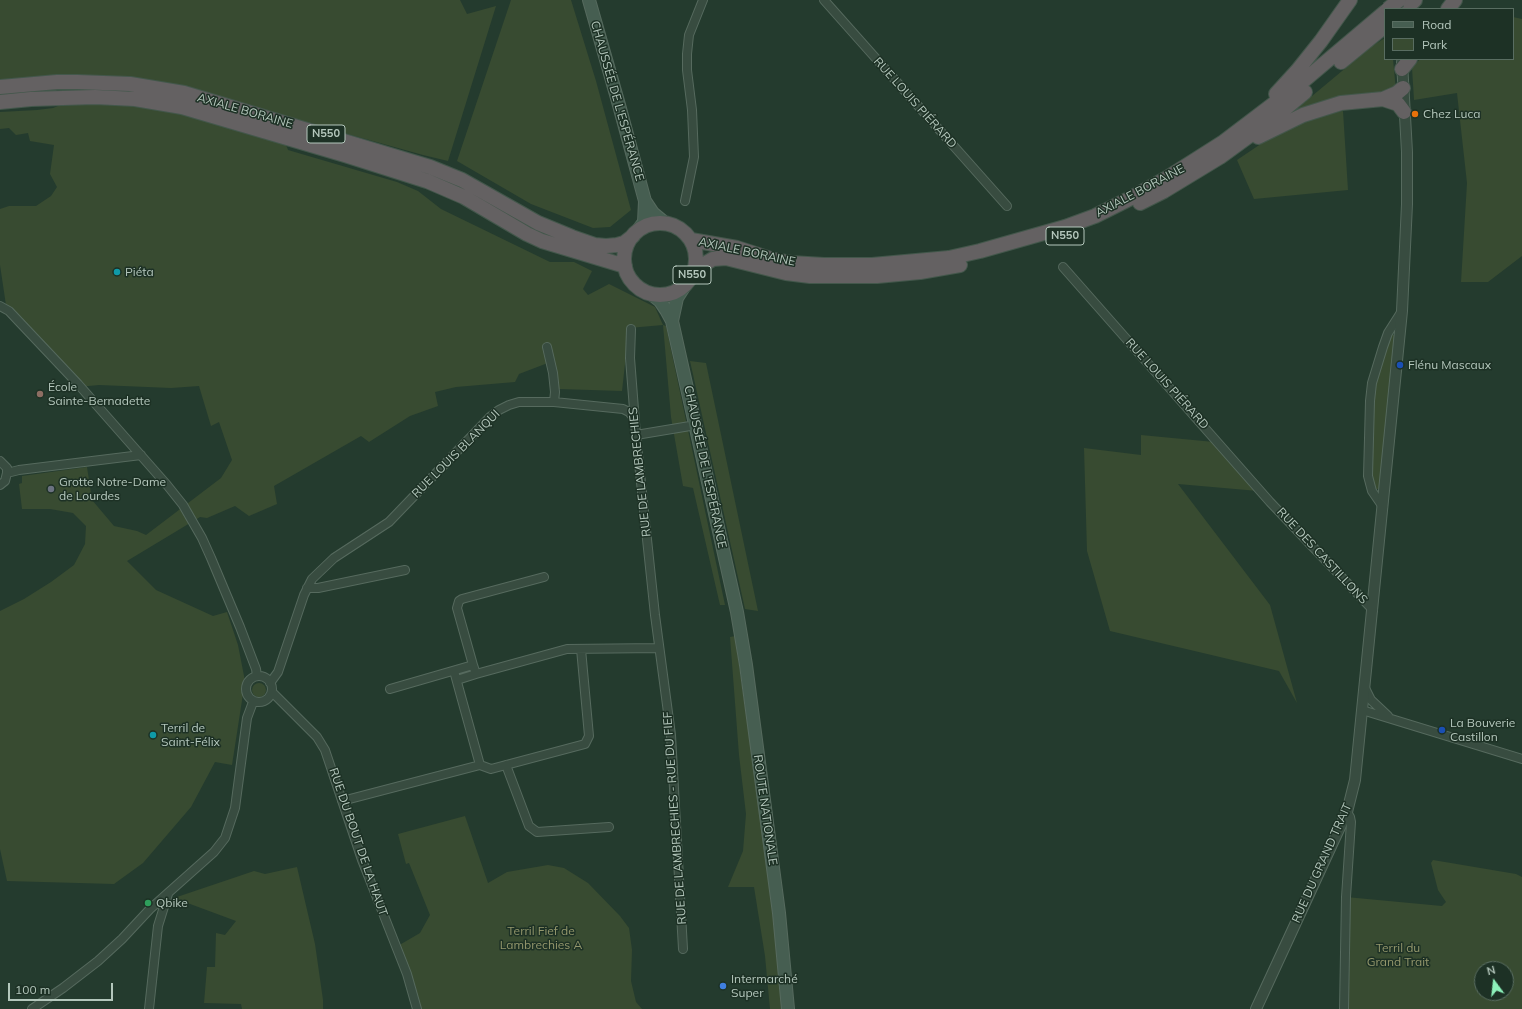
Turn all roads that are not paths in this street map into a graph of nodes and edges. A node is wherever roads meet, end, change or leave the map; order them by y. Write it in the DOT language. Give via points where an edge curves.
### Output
graph roads {
  1 [pos="588,0"];
  2 [pos="703,0"];
  3 [pos="824,0"];
  4 [pos="1350,0"];
  5 [pos="1398,0"];
  6 [pos="1415,0"];
  7 [pos="1455,0"];
  8 [pos="1392,8"];
  9 [pos="1406,8"];
  10 [pos="1449,8"];
  11 [pos="1384,18"];
  12 [pos="1404,62"];
  13 [pos="0,88"];
  14 [pos="1403,88"];
  15 [pos="1383,99"];
  16 [pos="0,102"];
  17 [pos="1404,112"];
  18 [pos="1236,133"];
  19 [pos="1220,157"];
  20 [pos="645,201"];
  21 [pos="685,201"];
  22 [pos="1007,206"];
  23 [pos="665,223"];
  24 [pos="636,233"];
  25 [pos="691,240"];
  26 [pos="625,266"];
  27 [pos="1063,267"];
  28 [pos="694,270"];
  29 [pos="686,284"];
  30 [pos="650,293"];
  31 [pos="0,306"];
  32 [pos="1402,311"];
  33 [pos="672,321"];
  34 [pos="631,329"];
  35 [pos="547,347"];
  36 [pos="554,402"];
  37 [pos="634,418"];
  38 [pos="696,423"];
  39 [pos="636,435"];
  40 [pos="141,455"];
  41 [pos="0,461"];
  42 [pos="7,473"];
  43 [pos="0,485"];
  44 [pos="1270,502"];
  45 [pos="1383,507"];
  46 [pos="405,570"];
  47 [pos="544,577"];
  48 [pos="307,588"];
  49 [pos="1373,610"];
  50 [pos="737,612"];
  51 [pos="655,616"];
  52 [pos="659,648"];
  53 [pos="581,649"];
  54 [pos="473,665"];
  55 [pos="454,671"];
  56 [pos="476,674"];
  57 [pos="256,676"];
  58 [pos="457,680"];
  59 [pos="270,683"];
  60 [pos="1365,688"];
  61 [pos="390,689"];
  62 [pos="272,692"];
  63 [pos="253,702"];
  64 [pos="1363,707"];
  65 [pos="1377,707"];
  66 [pos="1396,721"];
  67 [pos="1522,759"];
  68 [pos="480,765"];
  69 [pos="506,765"];
  70 [pos="342,801"];
  71 [pos="1347,812"];
  72 [pos="609,827"];
  73 [pos="169,892"];
  74 [pos="683,949"];
  75 [pos="32,1009"];
  76 [pos="149,1009"];
  77 [pos="418,1009"];
  78 [pos="788,1009"];
  79 [pos="1256,1009"];
  80 [pos="1344,1009"];
  1 -- 20 [label="main road, CHAUSSÉE DE L'ESPÉRANCE"];
  2 -- 21 [label="street" via="689,35 687,54 694,157"];
  3 -- 22 [label="street, RUE LOUIS PIÉRARD"];
  4 -- 18 [label="highway" via="1297,71"];
  5 -- 8 [label="highway, N550, bridge"];
  6 -- 9 [label="highway"];
  7 -- 10 [label="highway"];
  11 -- 18 [label="highway, AXIALE BORAINE / N550"];
  11 -- 19 [label="highway, AXIALE BORAINE / N550" via="1275,117"];
  12 -- 14 [label="street, RUE DU GRAND TRAIT"];
  13 -- 24 [label="highway, AXIALE BORAINE / N550" via="77,82 130,84 184,93 430,166 469,183 538,223 572,238 606,246 624,243"];
  14 -- 15 [label="highway"];
  14 -- 17 [label="street, RUE DU GRAND TRAIT"];
  15 -- 17 [label="highway" via="1398,104"];
  15 -- 19 [label="highway" via="1346,102 1303,115"];
  16 -- 26 [label="highway, AXIALE BORAINE / N550" via="95,97 135,99 182,107 427,181 464,197 537,239"];
  17 -- 32 [label="street, RUE DU GRAND TRAIT" via="1407,152"];
  18 -- 25 [label="highway, AXIALE BORAINE / N550" via="1167,178 1095,216 1065,228 980,252 949,258 872,265 808,264 774,260 737,248"];
  19 -- 28 [label="highway, AXIALE BORAINE / N550" via="1164,191 1092,226 1033,247 956,266 877,276 810,276 786,273 726,258 713,260"];
  20 -- 23 [label="main road" via="653,213"];
  20 -- 24 [label="main road" via="644,222"];
  23 -- 24 [label="highway, N550" via="653,224"];
  23 -- 25 [label="highway" via="680,229"];
  24 -- 26 [label="highway" via="626,249"];
  25 -- 28 [label="highway, N550" via="696,255"];
  26 -- 30 [label="highway" via="635,284"];
  27 -- 44 [label="street, RUE LOUIS PIÉRARD"];
  28 -- 29 [label="highway, N550"];
  29 -- 30 [label="highway, N550" via="667,294"];
  29 -- 33 [label="main road" via="677,298"];
  30 -- 33 [label="main road" via="660,301"];
  31 -- 40 [label="street" via="9,311"];
  32 -- 45 [label="street, RUE DU GRAND TRAIT"];
  32 -- 45 [label="street" via="1388,333 1383,347 1372,383 1370,401 1369,480 1372,491"];
  33 -- 38 [label="main road, CHAUSSÉE DE L'ESPÉRANCE"];
  34 -- 37 [label="street, RUE DE LAMBRECHIES"];
  35 -- 36 [label="street" via="553,373"];
  36 -- 37 [label="street, RUE LOUIS BLANQUI" via="623,409"];
  36 -- 48 [label="street, RUE LOUIS BLANQUI" via="519,402 495,414 389,522 334,558 312,579"];
  37 -- 39 [label="street, RUE DE LAMBRECHIES"];
  38 -- 39 [label="street"];
  38 -- 50 [label="main road, CHAUSSÉE DE L'ESPÉRANCE"];
  39 -- 51 [label="street, RUE DE LAMBRECHIES"];
  40 -- 42 [label="street"];
  40 -- 57 [label="street" via="183,505 194,523 240,627 256,669"];
  41 -- 42 [label="street"];
  42 -- 43 [label="street"];
  44 -- 49 [label="street, RUE DES CASTILLONS"];
  45 -- 49 [label="street, RUE DU GRAND TRAIT"];
  46 -- 48 [label="street"];
  47 -- 54 [label="street" via="459,601 456,608"];
  48 -- 59 [label="street, RUE LOUIS BLANQUI" via="278,672"];
  49 -- 60 [label="street, RUE DU GRAND TRAIT"];
  50 -- 78 [label="main road, ROUTE NATIONALE" via="779,913"];
  51 -- 52 [label="street, RUE DE LAMBRECHIES - RUE DU FIEF"];
  52 -- 53 [label="street"];
  52 -- 74 [label="street, RUE DE LAMBRECHIES - RUE DU FIEF" via="671,735"];
  53 -- 56 [label="street" via="567,649"];
  53 -- 69 [label="street" via="588,740 585,744"];
  54 -- 55 [label="street"];
  54 -- 56 [label="street"];
  55 -- 58 [label="street"];
  55 -- 61 [label="street"];
  56 -- 58 [label="street"];
  57 -- 59 [label="street" via="264,677"];
  57 -- 63 [label="street" via="248,683 246,690"];
  58 -- 68 [label="street"];
  59 -- 62 [label="street"];
  60 -- 64 [label="street, RUE DU GRAND TRAIT"];
  60 -- 65 [label="street"];
  62 -- 63 [label="street" via="265,701"];
  62 -- 70 [label="street, RUE DU BOUT DE LA HAUT" via="317,737 325,750"];
  63 -- 73 [label="street" via="247,718 235,808 226,838"];
  64 -- 65 [label="street"];
  64 -- 66 [label="street"];
  64 -- 71 [label="street, RUE DU GRAND TRAIT" via="1355,780"];
  65 -- 66 [label="street"];
  66 -- 67 [label="street"];
  68 -- 69 [label="street" via="491,769"];
  68 -- 70 [label="street"];
  69 -- 72 [label="street" via="529,826 537,832"];
  70 -- 77 [label="street, RUE DU BOUT DE LA HAUT"];
  71 -- 79 [label="street, RUE DU GRAND TRAIT"];
  71 -- 80 [label="street" via="1351,822 1346,897"];
  73 -- 75 [label="street" via="98,961"];
  73 -- 76 [label="street" via="158,926"];
}
